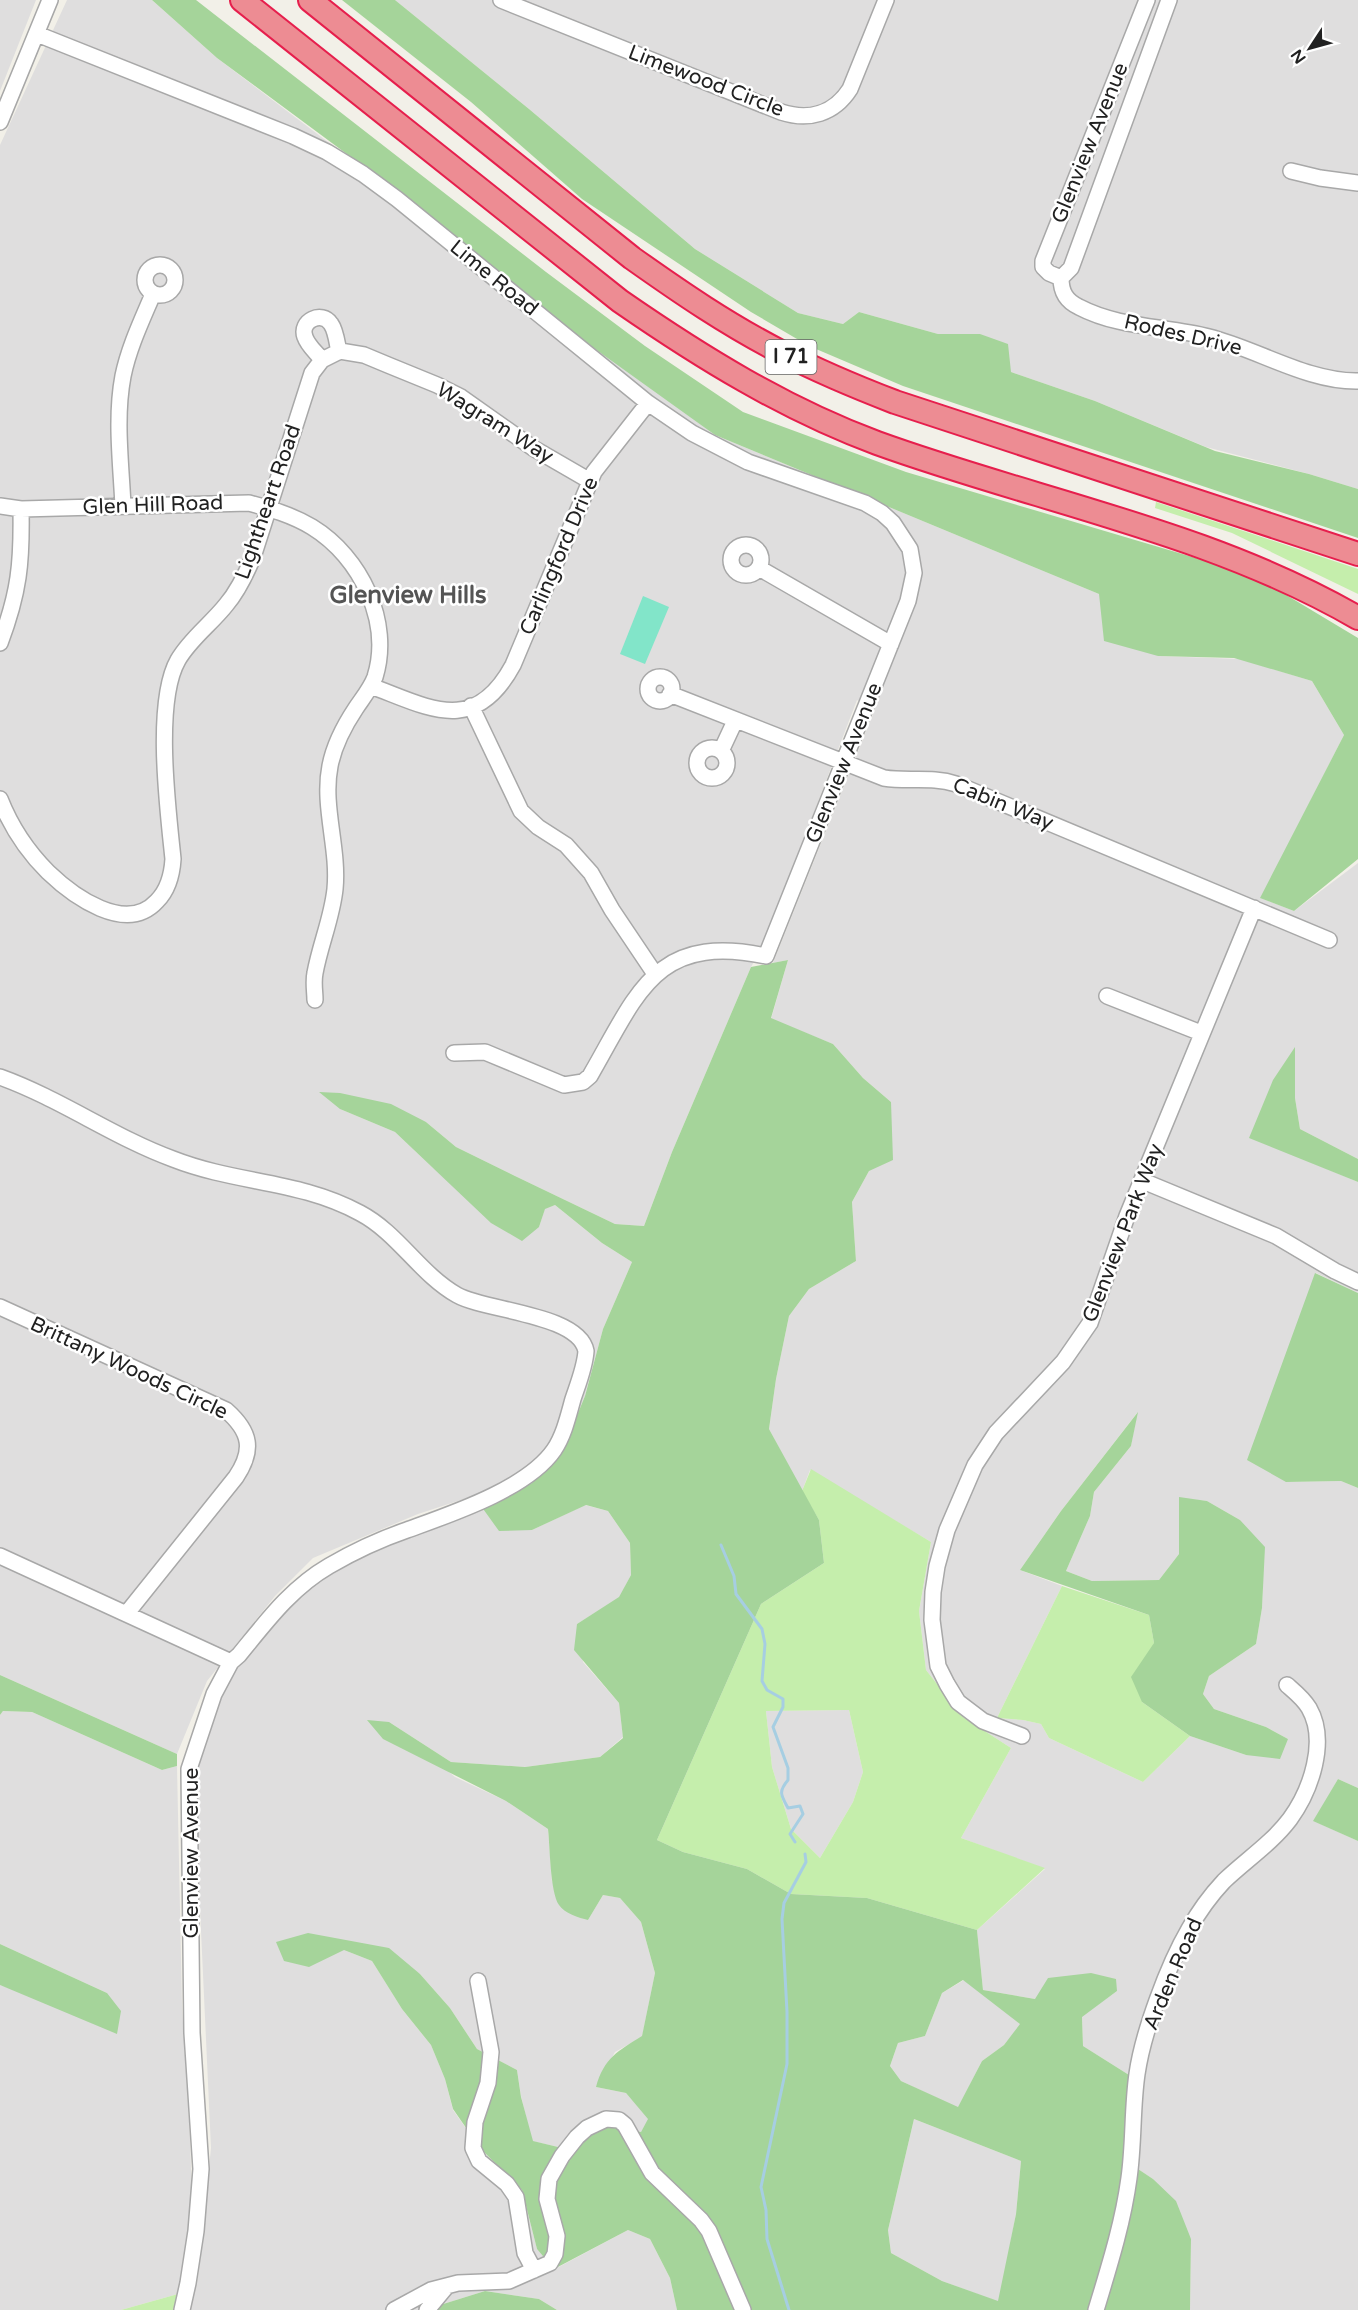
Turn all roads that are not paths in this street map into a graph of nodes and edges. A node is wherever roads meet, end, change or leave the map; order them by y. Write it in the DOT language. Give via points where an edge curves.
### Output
graph roads {
  1 [pos="242,0"];
  2 [pos="310,0"];
  3 [pos="501,0"];
  4 [pos="886,0"];
  5 [pos="1147,0"];
  6 [pos="1168,0"];
  7 [pos="48,1"];
  8 [pos="37,34"];
  9 [pos="0,122"];
  10 [pos="1291,171"];
  11 [pos="1358,183"];
  12 [pos="1061,278"];
  13 [pos="153,294"];
  14 [pos="330,356"];
  15 [pos="1358,381"];
  16 [pos="648,404"];
  17 [pos="590,481"];
  18 [pos="0,506"];
  19 [pos="123,506"];
  20 [pos="268,508"];
  21 [pos="21,509"];
  22 [pos="0,515"];
  23 [pos="1358,554"];
  24 [pos="913,567"];
  25 [pos="759,568"];
  26 [pos="1358,618"];
  27 [pos="0,643"];
  28 [pos="891,644"];
  29 [pos="370,686"];
  30 [pos="670,694"];
  31 [pos="471,706"];
  32 [pos="735,721"];
  33 [pos="721,751"];
  34 [pos="843,763"];
  35 [pos="0,799"];
  36 [pos="1254,908"];
  37 [pos="1329,940"];
  38 [pos="655,974"];
  39 [pos="1107,996"];
  40 [pos="315,1000"];
  41 [pos="1201,1033"];
  42 [pos="454,1053"];
  43 [pos="0,1077"];
  44 [pos="1143,1181"];
  45 [pos="1358,1282"];
  46 [pos="0,1307"];
  47 [pos="0,1556"];
  48 [pos="127,1613"];
  49 [pos="231,1662"];
  50 [pos="1287,1685"];
  51 [pos="1022,1736"];
  52 [pos="478,1982"];
  53 [pos="534,2270"];
  54 [pos="447,2286"];
  55 [pos="182,2310"];
  56 [pos="394,2310"];
  57 [pos="427,2310"];
  58 [pos="743,2310"];
  59 [pos="1096,2310"];
  1 -- 26 [label="highway, I 71" via="620,301 753,386 878,443 1240,561 1301,587"];
  2 -- 23 [label="highway, I 71" via="632,258 781,352 917,410"];
  3 -- 4 [label="street, Limewood Circle" via="780,112 804,116 827,111 844,98"];
  5 -- 12 [label="street, Glenview Avenue" via="1043,261 1049,273"];
  6 -- 12 [label="street" via="1071,267"];
  7 -- 8 [label="street"];
  8 -- 9 [label="street"];
  8 -- 16 [label="street, Lime Road" via="293,136 363,174"];
  10 -- 11 [label="street"];
  12 -- 15 [label="street, Rodes Drive" via="1061,290 1070,302 1092,313 1206,336 1326,378"];
  13 -- 19 [label="street" via="123,376"];
  14 -- 17 [label="street, Wagram Way" via="348,351 462,397 533,448"];
  14 -- 20 [label="street, Lightheart Road" via="312,373 305,390"];
  16 -- 17 [label="street, Carlingford Drive"];
  16 -- 24 [label="street, Lime Road" via="748,462 865,503 882,513 903,536"];
  17 -- 31 [label="street, Carlingford Drive" via="513,665 494,692"];
  18 -- 21 [label="street, Glen Hill Road"];
  19 -- 20 [label="street, Glen Hill Road" via="237,502"];
  19 -- 21 [label="street, Glen Hill Road"];
  20 -- 29 [label="street, Glen Hill Road" via="315,529 346,558 360,578 379,627 379,658"];
  20 -- 35 [label="street, Lightheart Road" via="243,580 227,605 178,659 170,679 164,724 173,869 160,898 143,912 120,914 68,889 23,843"];
  21 -- 22 [label="street, Glen Hill Road"];
  21 -- 27 [label="street" via="21,568"];
  24 -- 28 [label="street, Glenview Avenue" via="908,601"];
  25 -- 28 [label="street"];
  28 -- 34 [label="street, Glenview Avenue"];
  29 -- 31 [label="street" via="432,709 450,711"];
  29 -- 40 [label="street, Glen Hill Road" via="345,725 330,768 335,888 331,918 314,975"];
  30 -- 32 [label="street, Cabin Way"];
  31 -- 38 [label="street" via="521,811 566,845 591,873"];
  32 -- 33 [label="street"];
  32 -- 34 [label="street, Cabin Way"];
  34 -- 36 [label="street, Cabin Way" via="884,778 956,784"];
  34 -- 38 [label="street, Glenview Avenue" via="766,956 700,951"];
  36 -- 37 [label="street, Cabin Way"];
  36 -- 41 [label="street, Glenview Park Way"];
  38 -- 42 [label="street" via="645,983 584,1082 564,1086 485,1052"];
  39 -- 41 [label="street"];
  41 -- 44 [label="street, Glenview Park Way"];
  43 -- 49 [label="street, Glenview Avenue" via="44,1094 170,1158 230,1177 313,1192 339,1202 386,1230 457,1295 538,1317 582,1340 585,1360 563,1433 543,1464 483,1500 331,1564 307,1579"];
  44 -- 45 [label="street" via="1276,1236"];
  44 -- 51 [label="street, Glenview Park Way" via="1090,1323 1063,1362 996,1433 975,1465 947,1530 937,1566 932,1620 938,1666 958,1702 982,1720"];
  46 -- 48 [label="street, Brittany Woods Circle" via="226,1410 245,1434 249,1453 246,1462"];
  47 -- 48 [label="street"];
  48 -- 49 [label="street"];
  49 -- 55 [label="street, Glenview Avenue" via="208,1708 189,1769 192,2033 201,2169 196,2231"];
  50 -- 59 [label="street, Arden Road" via="1302,1698 1315,1721 1317,1738 1311,1775 1289,1820 1201,1909 1166,1980 1141,2052 1129,2179 1121,2224"];
  52 -- 53 [label="street" via="491,2052 473,2148 479,2161 507,2184 516,2197 525,2253"];
  53 -- 54 [label="street" via="509,2281"];
  53 -- 58 [label="street" via="550,2263 555,2254 557,2242 548,2199 552,2173 587,2128 612,2119 625,2125 652,2173 709,2231"];
  54 -- 56 [label="street" via="418,2295"];
  54 -- 57 [label="street"];
}
